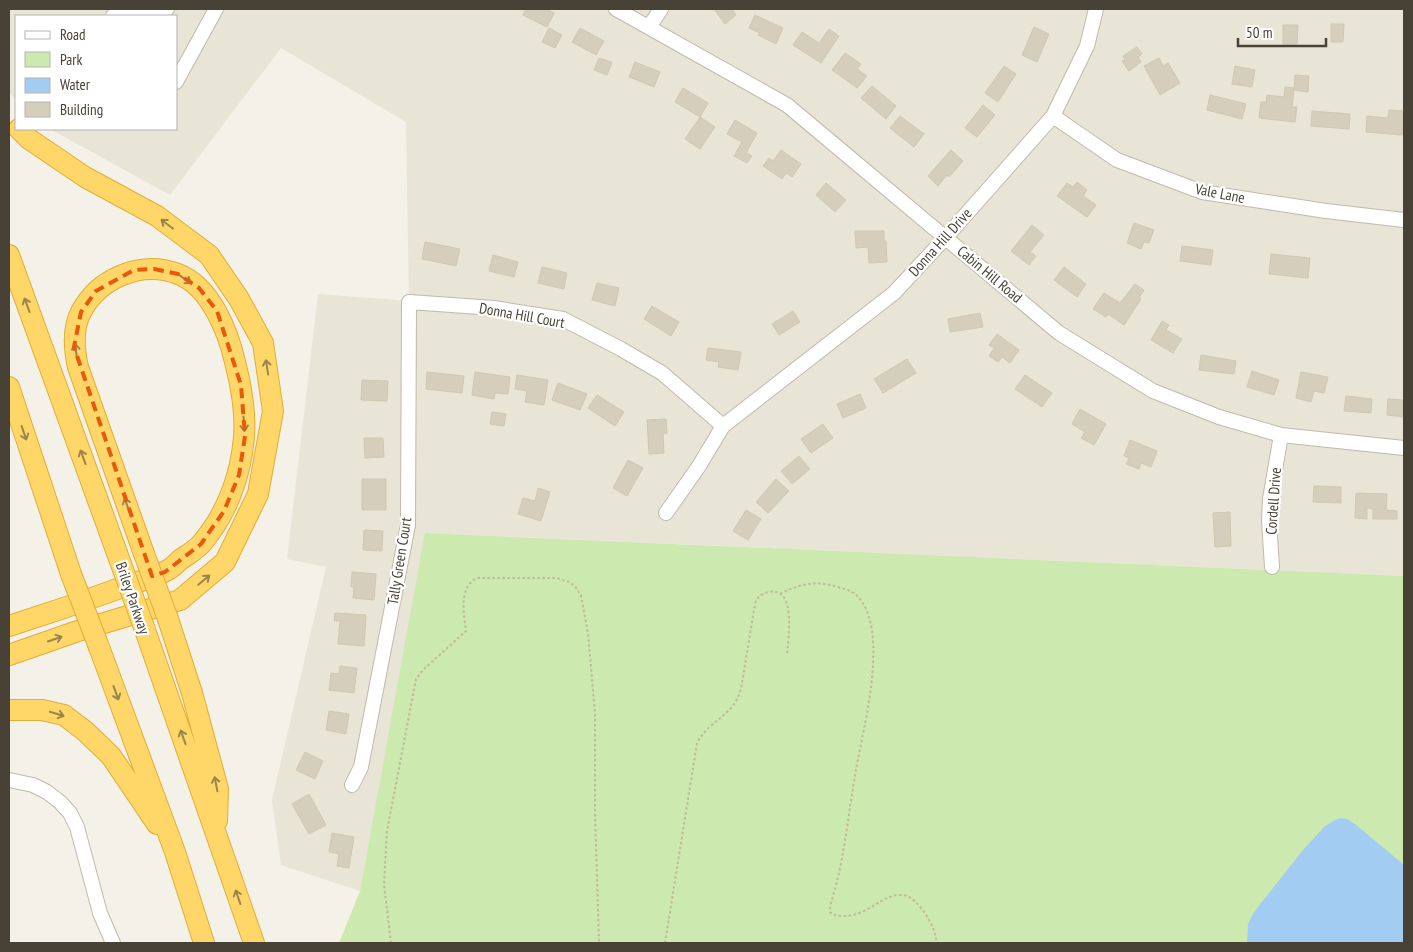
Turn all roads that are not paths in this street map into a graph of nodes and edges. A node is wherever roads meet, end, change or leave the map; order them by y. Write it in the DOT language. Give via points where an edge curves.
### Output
graph roads {
  1 [pos="167,9"];
  2 [pos="216,9"];
  3 [pos="616,9"];
  4 [pos="661,9"];
  5 [pos="1096,9"];
  6 [pos="121,15"];
  7 [pos="649,27"];
  8 [pos="178,78"];
  9 [pos="1053,116"];
  10 [pos="20,130"];
  11 [pos="1404,220"];
  12 [pos="946,237"];
  13 [pos="9,255"];
  14 [pos="409,332"];
  15 [pos="9,387"];
  16 [pos="723,426"];
  17 [pos="1281,435"];
  18 [pos="1404,448"];
  19 [pos="666,513"];
  20 [pos="1272,567"];
  21 [pos="9,626"];
  22 [pos="9,655"];
  23 [pos="9,710"];
  24 [pos="9,780"];
  25 [pos="352,785"];
  26 [pos="216,832"];
  27 [pos="175,852"];
  28 [pos="113,943"];
  29 [pos="204,943"];
  30 [pos="254,943"];
  1 -- 6 [label="street"];
  2 -- 8 [label="street"];
  3 -- 7 [label="street, Cabin Hill Road"];
  4 -- 7 [label="street"];
  5 -- 9 [label="street, Donna Hill Drive" via="1087,46"];
  7 -- 12 [label="street, Cabin Hill Road" via="787,105"];
  9 -- 11 [label="street, Vale Lane" via="1117,160 1202,192"];
  9 -- 12 [label="street, Donna Hill Drive"];
  22 -- 10 [label="highway, one-way" via="180,600 225,562 258,494 274,411 263,343 240,299 209,255 157,216 85,177"];
  12 -- 16 [label="street, Donna Hill Drive" via="894,293"];
  12 -- 17 [label="street, Cabin Hill Road" via="1059,333 1153,391 1219,417"];
  26 -- 13 [label="highway, Briley Parkway, one-way, bridge"];
  14 -- 16 [label="street, Donna Hill Court" via="409,302 494,308 563,319 662,373"];
  14 -- 25 [label="street, Tally Green Court" via="408,525 362,767"];
  15 -- 27 [label="highway, one-way, bridge" via="71,574"];
  16 -- 19 [label="street, Donna Hill Drive"];
  17 -- 18 [label="street, Cabin Hill Road"];
  17 -- 20 [label="street, Cordell Drive" via="1270,499"];
  26 -- 21 [label="highway, one-way, bridge" via="218,789 192,693 168,620 143,551 78,367 74,347 81,312 96,291 112,279 134,270 154,269 178,274 199,288 217,311 241,384 245,436 239,474 224,511 201,544 166,572 66,608"];
  23 -- 27 [label="highway, one-way" via="42,710 64,715 85,731 111,756"];
  24 -- 28 [label="street" via="47,792 70,814 77,827 100,913"];
  30 -- 26 [label="highway, Briley Parkway, one-way"];
  27 -- 29 [label="highway"];
}
